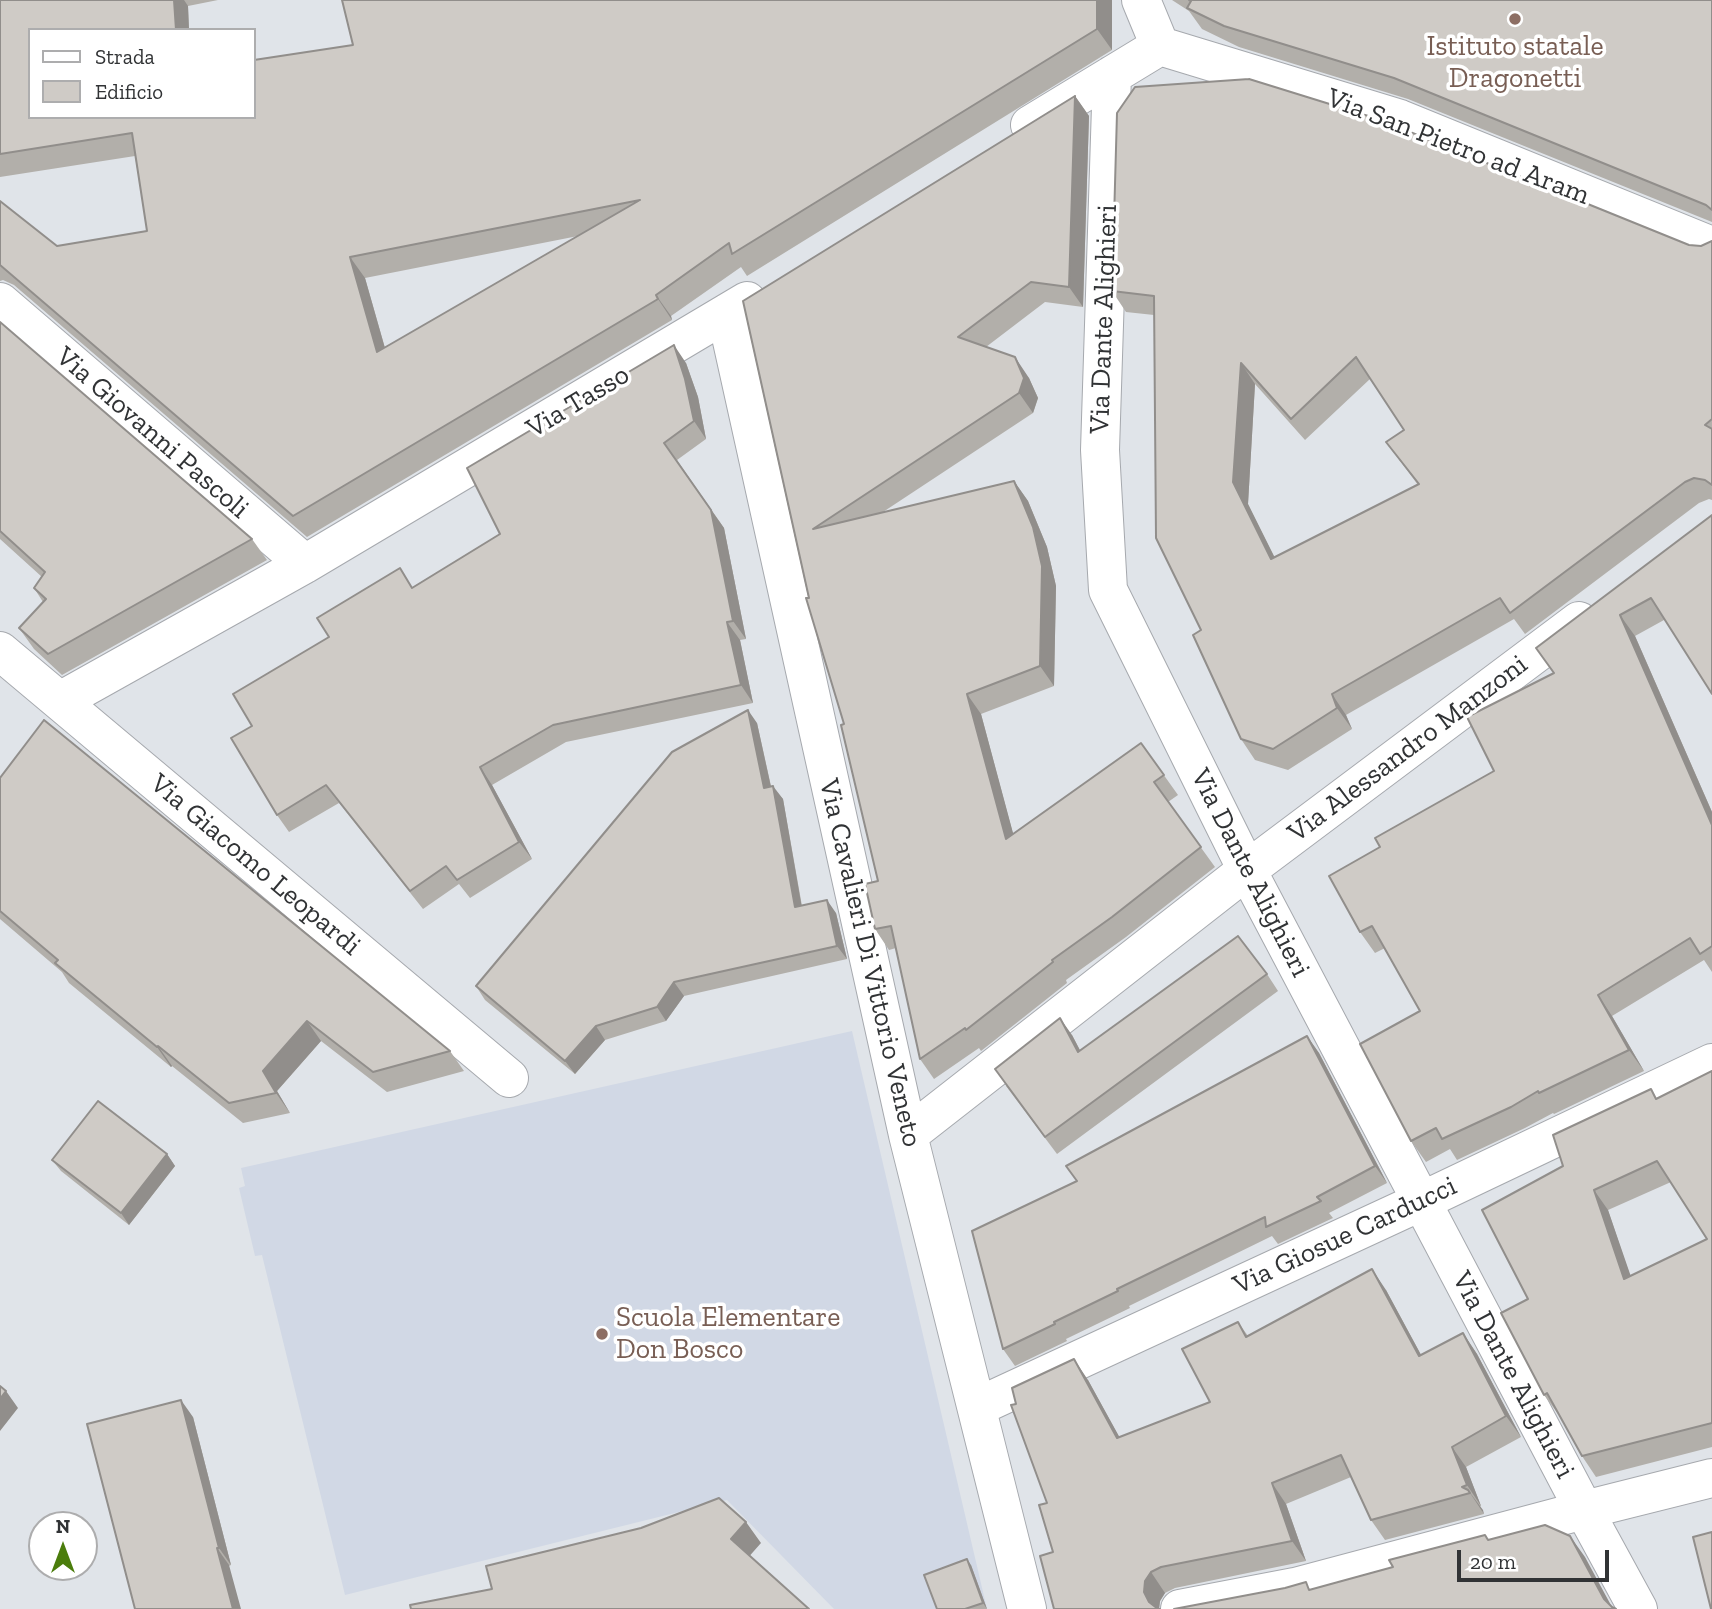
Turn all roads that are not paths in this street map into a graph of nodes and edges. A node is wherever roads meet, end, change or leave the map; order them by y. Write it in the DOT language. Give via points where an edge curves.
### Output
graph roads {
  1 [pos="1140,0"];
  2 [pos="1160,46"];
  3 [pos="1112,75"];
  4 [pos="1007,140"];
  5 [pos="1712,246"];
  6 [pos="773,285"];
  7 [pos="0,302"];
  8 [pos="726,314"];
  9 [pos="305,564"];
  10 [pos="1601,604"];
  11 [pos="0,652"];
  12 [pos="60,701"];
  13 [pos="1247,870"];
  14 [pos="1712,1063"];
  15 [pos="509,1079"];
  16 [pos="908,1135"];
  17 [pos="1422,1201"];
  18 [pos="977,1407"];
  19 [pos="1712,1478"];
  20 [pos="1584,1510"];
  21 [pos="1299,1598"];
  22 [pos="1027,1609"];
  23 [pos="1180,1609"];
  24 [pos="1638,1609"];
  1 -- 2 [label="street"];
  2 -- 3 [label="street"];
  2 -- 5 [label="street, Via San Pietro ad Aram" via="1400,119"];
  3 -- 4 [label="street"];
  3 -- 13 [label="street, Via Dante Alighieri" via="1100,450 1108,590"];
  6 -- 8 [label="street, Via Tasso"];
  7 -- 9 [label="street, Via Giovanni Pascoli"];
  8 -- 9 [label="street, Via Tasso"];
  8 -- 16 [label="street, Via Cavalieri Di Vittorio Veneto"];
  9 -- 12 [label="street, Via Tasso"];
  10 -- 13 [label="street, Via Alessandro Manzoni"];
  11 -- 12 [label="street, Via Giacomo Leopardi"];
  12 -- 15 [label="street, Via Giacomo Leopardi"];
  13 -- 16 [label="street, Via Alessandro Manzoni"];
  13 -- 17 [label="street, Via Dante Alighieri"];
  14 -- 17 [label="street, Via Giosue Carducci"];
  16 -- 18 [label="street, Via Cavalieri Di Vittorio Veneto"];
  17 -- 18 [label="street, Via Giosue Carducci"];
  17 -- 20 [label="street, Via Dante Alighieri"];
  18 -- 22 [label="street, Via Cavalieri Di Vittorio Veneto"];
  19 -- 20 [label="street"];
  20 -- 21 [label="street"];
  20 -- 24 [label="street, Via Dante Alighieri"];
  21 -- 23 [label="street"];
}
